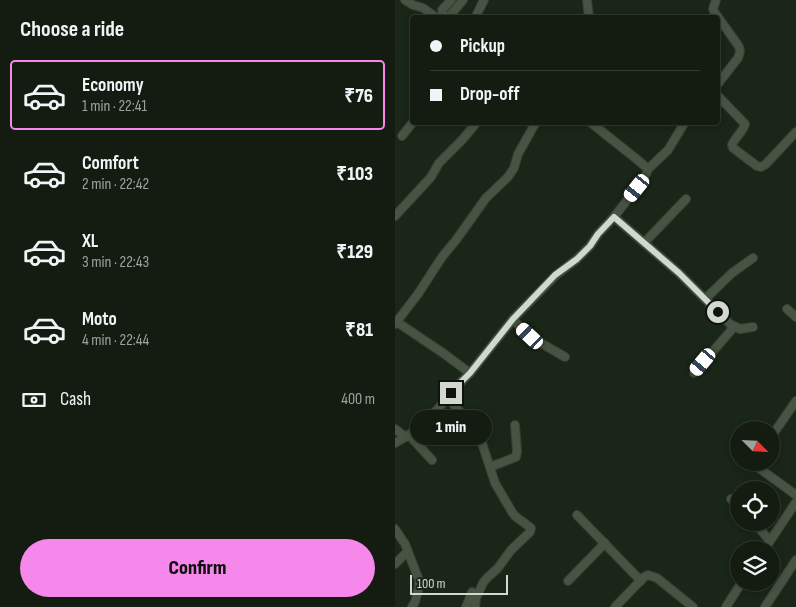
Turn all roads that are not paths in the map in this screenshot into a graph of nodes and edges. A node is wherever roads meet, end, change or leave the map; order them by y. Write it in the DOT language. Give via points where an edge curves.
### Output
graph roads {
  1 [pos="405,0"];
  2 [pos="451,0"];
  3 [pos="463,0"];
  4 [pos="484,0"];
  5 [pos="587,0"];
  6 [pos="716,0"];
  7 [pos="433,15"];
  8 [pos="444,15"];
  9 [pos="450,15"];
  10 [pos="476,15"];
  11 [pos="589,15"];
  12 [pos="716,15"];
  13 [pos="720,20"];
  14 [pos="720,81"];
  15 [pos="720,98"];
  16 [pos="411,125"];
  17 [pos="475,125"];
  18 [pos="534,125"];
  19 [pos="595,125"];
  20 [pos="683,125"];
  21 [pos="796,132"];
  22 [pos="402,136"];
  23 [pos="648,169"];
  24 [pos="686,199"];
  25 [pos="395,216"];
  26 [pos="614,217"];
  27 [pos="644,243"];
  28 [pos="753,258"];
  29 [pos="705,299"];
  30 [pos="787,309"];
  31 [pos="796,317"];
  32 [pos="513,319"];
  33 [pos="396,323"];
  34 [pos="734,327"];
  35 [pos="753,327"];
  36 [pos="565,356"];
  37 [pos="470,373"];
  38 [pos="694,373"];
  39 [pos="447,397"];
  40 [pos="796,401"];
  41 [pos="780,424"];
  42 [pos="515,425"];
  43 [pos="395,428"];
  44 [pos="407,436"];
  45 [pos="395,443"];
  46 [pos="432,460"];
  47 [pos="490,467"];
  48 [pos="763,471"];
  49 [pos="796,495"];
  50 [pos="796,502"];
  51 [pos="577,514"];
  52 [pos="395,529"];
  53 [pos="762,531"];
  54 [pos="770,540"];
  55 [pos="605,543"];
  56 [pos="407,551"];
  57 [pos="796,560"];
  58 [pos="395,564"];
  59 [pos="568,581"];
  60 [pos="641,581"];
  61 [pos="736,591"];
  62 [pos="472,592"];
  63 [pos="412,607"];
  64 [pos="466,607"];
  65 [pos="475,607"];
  66 [pos="615,607"];
  67 [pos="693,607"];
  68 [pos="725,607"];
  69 [pos="765,607"];
  1 -- 7 [label="street"];
  2 -- 8 [label="street" via="441,10"];
  3 -- 9 [label="street"];
  4 -- 10 [label="street"];
  5 -- 11 [label="street"];
  6 -- 12 [label="street" via="713,9"];
  13 -- 14 [label="street" via="740,49 738,58"];
  15 -- 21 [label="street" via="745,124 732,145 757,166 767,164"];
  16 -- 22 [label="street"];
  17 -- 25 [label="street"];
  18 -- 33 [label="street" via="508,177 485,198"];
  19 -- 23 [label="street"];
  20 -- 23 [label="street" via="668,150"];
  23 -- 26 [label="street"];
  24 -- 27 [label="street"];
  26 -- 27 [label="street"];
  26 -- 32 [label="street" via="590,246 555,275"];
  27 -- 29 [label="street"];
  28 -- 29 [label="street" via="731,273"];
  29 -- 34 [label="street"];
  30 -- 31 [label="street"];
  32 -- 36 [label="street" via="530,336"];
  32 -- 37 [label="street"];
  33 -- 37 [label="street"];
  34 -- 35 [label="street"];
  34 -- 38 [label="street"];
  37 -- 39 [label="street"];
  39 -- 44 [label="street"];
  39 -- 47 [label="street" via="480,437"];
  40 -- 41 [label="street"];
  42 -- 47 [label="street" via="516,458"];
  43 -- 44 [label="street"];
  44 -- 45 [label="street"];
  44 -- 46 [label="street"];
  47 -- 65 [label="street" via="495,483 512,512 531,529 483,583"];
  48 -- 49 [label="street"];
  50 -- 54 [label="street"];
  51 -- 55 [label="street"];
  52 -- 56 [label="street"];
  53 -- 54 [label="street"];
  55 -- 59 [label="street"];
  55 -- 60 [label="street"];
  56 -- 58 [label="street"];
  56 -- 63 [label="street" via="419,580"];
  57 -- 69 [label="street"];
  60 -- 66 [label="street"];
  60 -- 67 [label="street" via="652,575"];
  61 -- 68 [label="street"];
  62 -- 64 [label="street"];
}
